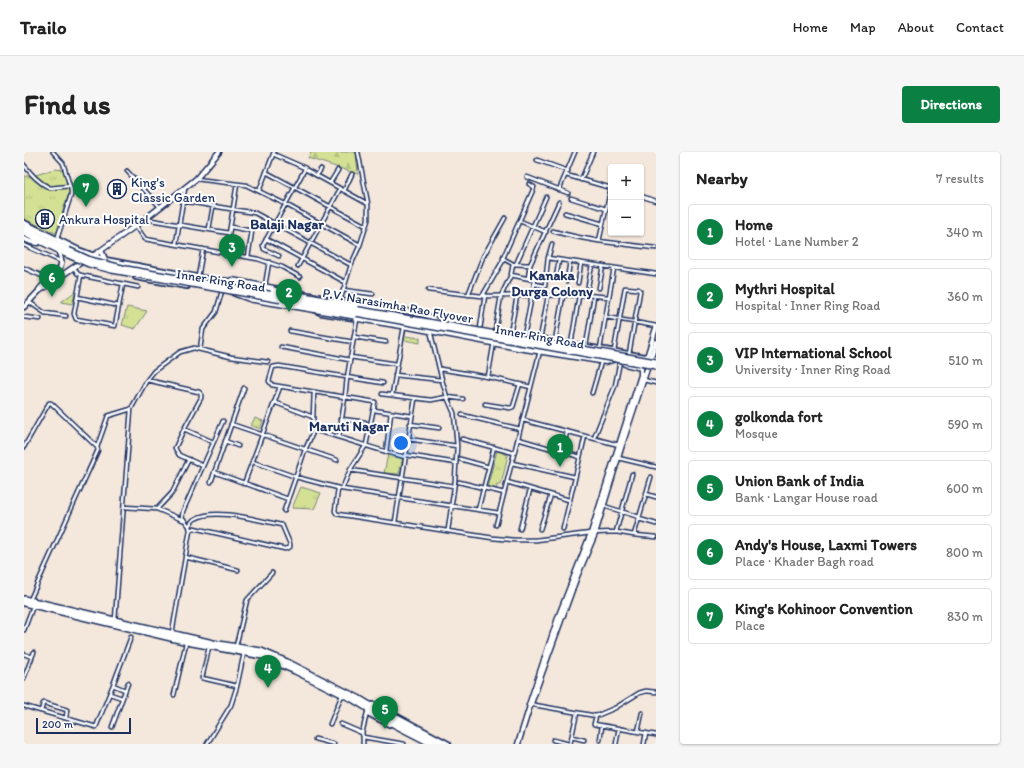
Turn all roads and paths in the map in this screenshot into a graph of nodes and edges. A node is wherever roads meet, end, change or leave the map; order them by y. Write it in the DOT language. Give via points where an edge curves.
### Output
graph roads {
  1 [pos="53,152"];
  2 [pos="219,152"];
  3 [pos="358,152"];
  4 [pos="575,152"];
  5 [pos="593,152"];
  6 [pos="273,153"];
  7 [pos="538,160"];
  8 [pos="24,165"];
  9 [pos="305,168"];
  10 [pos="321,169"];
  11 [pos="338,170"];
  12 [pos="127,171"];
  13 [pos="568,171"];
  14 [pos="266,172"];
  15 [pos="352,174"];
  16 [pos="317,175"];
  17 [pos="566,175"];
  18 [pos="527,177"];
  19 [pos="196,179"];
  20 [pos="581,180"];
  21 [pos="330,183"];
  22 [pos="237,184"];
  23 [pos="529,184"];
  24 [pos="70,186"];
  25 [pos="295,187"];
  26 [pos="608,187"];
  27 [pos="185,188"];
  28 [pos="340,189"];
  29 [pos="559,190"];
  30 [pos="259,191"];
  31 [pos="344,191"];
  32 [pos="568,193"];
  33 [pos="546,197"];
  34 [pos="644,197"];
  35 [pos="571,198"];
  36 [pos="608,200"];
  37 [pos="183,201"];
  38 [pos="656,201"];
  39 [pos="559,202"];
  40 [pos="285,204"];
  41 [pos="368,204"];
  42 [pos="213,206"];
  43 [pos="331,206"];
  44 [pos="160,207"];
  45 [pos="233,209"];
  46 [pos="606,209"];
  47 [pos="565,213"];
  48 [pos="505,218"];
  49 [pos="145,220"];
  50 [pos="520,221"];
  51 [pos="24,223"];
  52 [pos="275,223"];
  53 [pos="321,224"];
  54 [pos="603,224"];
  55 [pos="179,225"];
  56 [pos="136,226"];
  57 [pos="366,226"];
  58 [pos="231,227"];
  59 [pos="533,227"];
  60 [pos="24,228"];
  61 [pos="209,229"];
  62 [pos="553,231"];
  63 [pos="229,232"];
  64 [pos="546,232"];
  65 [pos="24,234"];
  66 [pos="24,239"];
  67 [pos="266,239"];
  68 [pos="57,240"];
  69 [pos="599,241"];
  70 [pos="311,242"];
  71 [pos="38,243"];
  72 [pos="24,244"];
  73 [pos="176,244"];
  74 [pos="552,244"];
  75 [pos="360,245"];
  76 [pos="656,248"];
  77 [pos="203,249"];
  78 [pos="78,250"];
  79 [pos="101,251"];
  80 [pos="60,253"];
  81 [pos="226,253"];
  82 [pos="93,256"];
  83 [pos="279,256"];
  84 [pos="248,257"];
  85 [pos="303,258"];
  86 [pos="548,258"];
  87 [pos="72,259"];
  88 [pos="504,259"];
  89 [pos="105,260"];
  90 [pos="559,260"];
  91 [pos="570,261"];
  92 [pos="62,262"];
  93 [pos="269,262"];
  94 [pos="80,263"];
  95 [pos="581,263"];
  96 [pos="515,264"];
  97 [pos="592,264"];
  98 [pos="351,265"];
  99 [pos="74,266"];
  100 [pos="298,266"];
  101 [pos="530,266"];
  102 [pos="603,266"];
  103 [pos="614,268"];
  104 [pos="26,269"];
  105 [pos="24,272"];
  106 [pos="656,274"];
  107 [pos="81,275"];
  108 [pos="511,275"];
  109 [pos="300,277"];
  110 [pos="198,278"];
  111 [pos="528,278"];
  112 [pos="556,278"];
  113 [pos="49,280"];
  114 [pos="218,281"];
  115 [pos="567,281"];
  116 [pos="345,282"];
  117 [pos="578,283"];
  118 [pos="123,284"];
  119 [pos="534,284"];
  120 [pos="265,286"];
  121 [pos="588,286"];
  122 [pos="138,287"];
  123 [pos="599,288"];
  124 [pos="343,290"];
  125 [pos="428,290"];
  126 [pos="39,291"];
  127 [pos="222,291"];
  128 [pos="232,292"];
  129 [pos="373,294"];
  130 [pos="468,294"];
  131 [pos="484,295"];
  132 [pos="532,295"];
  133 [pos="501,296"];
  134 [pos="517,296"];
  135 [pos="548,296"];
  136 [pos="563,296"];
  137 [pos="579,296"];
  138 [pos="594,296"];
  139 [pos="77,297"];
  140 [pos="609,297"];
  141 [pos="28,302"];
  142 [pos="340,302"];
  143 [pos="119,306"];
  144 [pos="24,307"];
  145 [pos="309,307"];
  146 [pos="66,316"];
  147 [pos="24,317"];
  148 [pos="606,317"];
  149 [pos="40,319"];
  150 [pos="357,319"];
  151 [pos="619,319"];
  152 [pos="413,321"];
  153 [pos="634,322"];
  154 [pos="404,327"];
  155 [pos="656,327"];
  156 [pos="480,329"];
  157 [pos="290,330"];
  158 [pos="430,330"];
  159 [pos="488,330"];
  160 [pos="495,331"];
  161 [pos="510,334"];
  162 [pos="524,336"];
  163 [pos="354,337"];
  164 [pos="487,339"];
  165 [pos="540,339"];
  166 [pos="494,341"];
  167 [pos="353,342"];
  168 [pos="386,342"];
  169 [pos="555,342"];
  170 [pos="656,342"];
  171 [pos="571,344"];
  172 [pos="281,347"];
  173 [pos="586,347"];
  174 [pos="600,349"];
  175 [pos="200,350"];
  176 [pos="540,350"];
  177 [pos="614,352"];
  178 [pos="629,354"];
  179 [pos="350,358"];
  180 [pos="652,359"];
  181 [pos="613,360"];
  182 [pos="601,361"];
  183 [pos="621,361"];
  184 [pos="268,362"];
  185 [pos="397,364"];
  186 [pos="648,366"];
  187 [pos="656,367"];
  188 [pos="440,370"];
  189 [pos="396,375"];
  190 [pos="488,377"];
  191 [pos="347,378"];
  192 [pos="147,380"];
  193 [pos="442,380"];
  194 [pos="644,380"];
  195 [pos="383,383"];
  196 [pos="656,383"];
  197 [pos="520,384"];
  198 [pos="280,387"];
  199 [pos="531,387"];
  200 [pos="244,388"];
  201 [pos="314,392"];
  202 [pos="592,393"];
  203 [pos="382,394"];
  204 [pos="392,395"];
  205 [pos="345,397"];
  206 [pos="447,397"];
  207 [pos="415,398"];
  208 [pos="463,399"];
  209 [pos="274,402"];
  210 [pos="485,404"];
  211 [pos="132,409"];
  212 [pos="374,410"];
  213 [pos="391,413"];
  214 [pos="462,414"];
  215 [pos="412,416"];
  216 [pos="313,417"];
  217 [pos="341,419"];
  218 [pos="523,420"];
  219 [pos="223,421"];
  220 [pos="366,422"];
  221 [pos="231,424"];
  222 [pos="410,424"];
  223 [pos="439,428"];
  224 [pos="184,429"];
  225 [pos="520,429"];
  226 [pos="314,430"];
  227 [pos="567,432"];
  228 [pos="262,435"];
  229 [pos="585,436"];
  230 [pos="339,437"];
  231 [pos="594,438"];
  232 [pos="408,439"];
  233 [pos="462,439"];
  234 [pos="518,439"];
  235 [pos="225,441"];
  236 [pos="213,442"];
  237 [pos="619,444"];
  238 [pos="366,445"];
  239 [pos="97,446"];
  240 [pos="238,446"];
  241 [pos="457,446"];
  242 [pos="24,447"];
  243 [pos="494,447"];
  244 [pos="563,449"];
  245 [pos="305,450"];
  246 [pos="386,452"];
  247 [pos="514,453"];
  248 [pos="405,456"];
  249 [pos="580,456"];
  250 [pos="618,458"];
  251 [pos="189,459"];
  252 [pos="460,459"];
  253 [pos="337,460"];
  254 [pos="253,462"];
  255 [pos="456,463"];
  256 [pos="512,463"];
  257 [pos="203,466"];
  258 [pos="489,467"];
  259 [pos="656,467"];
  260 [pos="350,470"];
  261 [pos="214,472"];
  262 [pos="632,474"];
  263 [pos="296,477"];
  264 [pos="575,477"];
  265 [pos="651,477"];
  266 [pos="402,478"];
  267 [pos="211,482"];
  268 [pos="459,482"];
  269 [pos="507,482"];
  270 [pos="244,484"];
  271 [pos="454,486"];
  272 [pos="338,488"];
  273 [pos="483,488"];
  274 [pos="342,489"];
  275 [pos="530,490"];
  276 [pos="504,493"];
  277 [pos="646,494"];
  278 [pos="551,495"];
  279 [pos="656,497"];
  280 [pos="399,498"];
  281 [pos="288,499"];
  282 [pos="569,500"];
  283 [pos="604,506"];
  284 [pos="124,507"];
  285 [pos="451,507"];
  286 [pos="157,509"];
  287 [pos="478,510"];
  288 [pos="284,511"];
  289 [pos="622,511"];
  290 [pos="499,513"];
  291 [pos="639,518"];
  292 [pos="184,521"];
  293 [pos="395,522"];
  294 [pos="656,524"];
  295 [pos="496,525"];
  296 [pos="189,526"];
  297 [pos="520,529"];
  298 [pos="540,529"];
  299 [pos="563,529"];
  300 [pos="190,530"];
  301 [pos="448,530"];
  302 [pos="616,532"];
  303 [pos="593,533"];
  304 [pos="634,535"];
  305 [pos="656,537"];
  306 [pos="185,557"];
  307 [pos="238,570"];
  308 [pos="272,573"];
  309 [pos="24,599"];
  310 [pos="30,603"];
  311 [pos="115,621"];
  312 [pos="24,630"];
  313 [pos="172,633"];
  314 [pos="131,637"];
  315 [pos="186,642"];
  316 [pos="209,646"];
  317 [pos="236,647"];
  318 [pos="34,652"];
  319 [pos="244,653"];
  320 [pos="24,654"];
  321 [pos="32,657"];
  322 [pos="25,670"];
  323 [pos="24,678"];
  324 [pos="128,683"];
  325 [pos="113,685"];
  326 [pos="237,686"];
  327 [pos="125,690"];
  328 [pos="656,692"];
  329 [pos="110,694"];
  330 [pos="342,695"];
  331 [pos="174,696"];
  332 [pos="122,698"];
  333 [pos="24,706"];
  334 [pos="530,706"];
  335 [pos="368,707"];
  336 [pos="41,711"];
  337 [pos="577,713"];
  338 [pos="642,713"];
  339 [pos="596,716"];
  340 [pos="66,718"];
  341 [pos="396,723"];
  342 [pos="330,724"];
  343 [pos="341,724"];
  344 [pos="602,726"];
  345 [pos="112,727"];
  346 [pos="618,728"];
  347 [pos="638,732"];
  348 [pos="362,733"];
  349 [pos="646,733"];
  350 [pos="656,735"];
  351 [pos="364,737"];
  352 [pos="572,737"];
  353 [pos="315,739"];
  354 [pos="553,740"];
  355 [pos="584,740"];
  356 [pos="600,740"];
  357 [pos="421,742"];
  358 [pos="207,744"];
  359 [pos="334,744"];
  360 [pos="363,744"];
  361 [pos="404,744"];
  362 [pos="428,744"];
  363 [pos="432,744"];
  364 [pos="440,744"];
  365 [pos="448,744"];
  366 [pos="518,744"];
  367 [pos="570,744"];
  368 [pos="616,744"];
  369 [pos="644,744"];
  1 -- 24 [label="street" via="63,163"];
  2 -- 19 [label="street"];
  3 -- 41 [label="street"];
  4 -- 13 [label="street"];
  5 -- 20 [label="street"];
  6 -- 9 [label="street"];
  6 -- 14 [label="street"];
  7 -- 13 [label="street"];
  8 -- 24 [label="street" via="37,180 50,188"];
  9 -- 16 [label="street"];
  9 -- 25 [label="street"];
  10 -- 16 [label="street"];
  11 -- 21 [label="street"];
  12 -- 44 [label="street"];
  13 -- 17 [label="street"];
  14 -- 25 [label="street"];
  14 -- 30 [label="street"];
  15 -- 31 [label="street"];
  16 -- 21 [label="street"];
  17 -- 20 [label="street"];
  17 -- 29 [label="street"];
  18 -- 29 [label="street"];
  19 -- 22 [label="street"];
  19 -- 27 [label="street"];
  20 -- 26 [label="street"];
  21 -- 28 [label="street"];
  22 -- 30 [label="street"];
  22 -- 45 [label="street"];
  23 -- 50 [label="street" via="534,187"];
  24 -- 68 [label="street" via="71,195"];
  25 -- 40 [label="street"];
  25 -- 43 [label="street"];
  27 -- 37 [label="street"];
  27 -- 44 [label="street"];
  28 -- 31 [label="street"];
  28 -- 43 [label="street"];
  29 -- 32 [label="street"];
  30 -- 40 [label="street"];
  31 -- 41 [label="street"];
  33 -- 59 [label="street"];
  34 -- 38 [label="street"];
  35 -- 46 [label="street"];
  36 -- 46 [label="street"];
  37 -- 42 [label="street"];
  37 -- 55 [label="street"];
  39 -- 64 [label="street"];
  40 -- 52 [label="street"];
  40 -- 53 [label="street"];
  41 -- 57 [label="street"];
  42 -- 45 [label="street"];
  42 -- 61 [label="street"];
  43 -- 53 [label="street"];
  43 -- 57 [label="street"];
  44 -- 49 [label="street"];
  45 -- 52 [label="street" via="255,213"];
  45 -- 58 [label="street"];
  46 -- 54 [label="street"];
  47 -- 54 [label="street"];
  48 -- 130 [label="street" via="483,257"];
  49 -- 55 [label="street"];
  49 -- 56 [label="street"];
  50 -- 59 [label="street"];
  50 -- 88 [label="street"];
  51 -- 68 [label="main road, Inner Ring Road"];
  52 -- 67 [label="street"];
  52 -- 70 [label="street"];
  53 -- 70 [label="street"];
  53 -- 75 [label="street"];
  54 -- 69 [label="street"];
  55 -- 61 [label="street"];
  55 -- 73 [label="street"];
  56 -- 73 [label="street" via="145,239"];
  56 -- 79 [label="street"];
  57 -- 75 [label="street"];
  58 -- 63 [label="street"];
  58 -- 84 [label="street" via="252,231"];
  59 -- 64 [label="street"];
  59 -- 96 [label="street"];
  60 -- 152 [label="highway, P.V. Narasimha Rao Flyover, bridge" via="75,254 106,265"];
  61 -- 63 [label="street"];
  62 -- 69 [label="street"];
  63 -- 81 [label="street"];
  64 -- 101 [label="street"];
  65 -- 71 [label="main road, Inner Ring Road"];
  65 -- 152 [label="highway, P.V. Narasimha Rao Flyover, bridge" via="80,261 112,270"];
  66 -- 71 [label="street"];
  67 -- 83 [label="street" via="264,249"];
  67 -- 85 [label="street"];
  68 -- 78 [label="main road, Inner Ring Road"];
  69 -- 76 [label="street"];
  70 -- 85 [label="street"];
  70 -- 98 [label="street"];
  71 -- 80 [label="main road, Inner Ring Road"];
  72 -- 92 [label="street"];
  73 -- 77 [label="street"];
  74 -- 86 [label="street"];
  75 -- 98 [label="street"];
  77 -- 81 [label="street"];
  77 -- 110 [label="street"];
  78 -- 82 [label="main road, Inner Ring Road"];
  78 -- 87 [label="main road" via="76,257"];
  79 -- 82 [label="street"];
  79 -- 89 [label="main road"];
  80 -- 87 [label="main road, Inner Ring Road"];
  80 -- 92 [label="street"];
  81 -- 84 [label="street"];
  82 -- 89 [label="main road, Inner Ring Road"];
  84 -- 93 [label="street"];
  85 -- 100 [label="street"];
  85 -- 116 [label="street"];
  86 -- 90 [label="street"];
  86 -- 119 [label="street" via="545,286"];
  87 -- 94 [label="main road, Inner Ring Road"];
  88 -- 96 [label="street"];
  88 -- 131 [label="street"];
  89 -- 110 [label="main road, Inner Ring Road"];
  90 -- 91 [label="street"];
  90 -- 112 [label="street"];
  91 -- 95 [label="street"];
  91 -- 115 [label="street"];
  92 -- 113 [label="street" via="59,270"];
  93 -- 109 [label="street"];
  93 -- 120 [label="street"];
  94 -- 99 [label="street"];
  94 -- 127 [label="main road, Inner Ring Road" via="107,271"];
  95 -- 97 [label="street"];
  95 -- 117 [label="street"];
  96 -- 101 [label="street"];
  96 -- 108 [label="street"];
  97 -- 102 [label="street"];
  97 -- 121 [label="street"];
  98 -- 116 [label="street"];
  99 -- 107 [label="street"];
  99 -- 126 [label="street"];
  101 -- 111 [label="street"];
  102 -- 103 [label="street"];
  102 -- 123 [label="street"];
  103 -- 106 [label="street"];
  103 -- 140 [label="street"];
  104 -- 105 [label="street"];
  104 -- 113 [label="street"];
  107 -- 118 [label="street"];
  107 -- 139 [label="street"];
  108 -- 111 [label="street"];
  108 -- 133 [label="street"];
  110 -- 114 [label="main road, Inner Ring Road"];
  111 -- 119 [label="street" via="535,280"];
  113 -- 126 [label="street"];
  114 -- 120 [label="street" via="228,279"];
  114 -- 142 [label="main road, Inner Ring Road"];
  114 -- 152 [label="highway, bridge" via="334,301"];
  116 -- 124 [label="street"];
  118 -- 122 [label="street"];
  118 -- 143 [label="street"];
  119 -- 132 [label="street"];
  120 -- 142 [label="street"];
  124 -- 129 [label="street"];
  124 -- 142 [label="street"];
  125 -- 130 [label="street"];
  126 -- 141 [label="street"];
  127 -- 128 [label="main road, Inner Ring Road"];
  127 -- 175 [label="street" via="216,312 203,329"];
  128 -- 145 [label="main road, Inner Ring Road"];
  128 -- 152 [label="highway, bridge" via="251,299 337,314"];
  130 -- 131 [label="street"];
  131 -- 133 [label="street"];
  131 -- 156 [label="street"];
  132 -- 134 [label="street"];
  132 -- 135 [label="street"];
  132 -- 162 [label="street"];
  133 -- 134 [label="street"];
  133 -- 160 [label="street"];
  134 -- 161 [label="street"];
  135 -- 136 [label="street"];
  135 -- 165 [label="street"];
  136 -- 137 [label="street"];
  136 -- 169 [label="street"];
  137 -- 138 [label="street"];
  137 -- 171 [label="street"];
  138 -- 140 [label="street"];
  138 -- 173 [label="street"];
  139 -- 143 [label="street"];
  139 -- 143 [label="street" via="74,314 76,318 115,326"];
  140 -- 148 [label="street"];
  141 -- 144 [label="street"];
  141 -- 146 [label="street" via="45,313"];
  142 -- 156 [label="main road, Inner Ring Road"];
  145 -- 150 [label="street" via="321,313"];
  145 -- 158 [label="main road, Inner Ring Road" via="405,322"];
  147 -- 149 [label="street"];
  148 -- 151 [label="street"];
  148 -- 174 [label="street"];
  150 -- 154 [label="street"];
  150 -- 163 [label="street"];
  151 -- 153 [label="street"];
  151 -- 153 [label="street" via="625,288 638,289 640,290"];
  151 -- 177 [label="street"];
  152 -- 180 [label="highway, P.V. Narasimha Rao Flyover, bridge"];
  152 -- 187 [label="highway, P.V. Narasimha Rao Flyover, bridge"];
  153 -- 155 [label="street"];
  153 -- 178 [label="street"];
  154 -- 158 [label="street"];
  154 -- 185 [label="street"];
  155 -- 180 [label="street"];
  156 -- 159 [label="main road, Inner Ring Road"];
  157 -- 167 [label="street"];
  158 -- 164 [label="main road, Inner Ring Road"];
  158 -- 166 [label="street"];
  158 -- 188 [label="street"];
  159 -- 160 [label="main road, Inner Ring Road"];
  159 -- 164 [label="main road"];
  160 -- 161 [label="main road, Inner Ring Road"];
  161 -- 162 [label="main road, Inner Ring Road"];
  162 -- 165 [label="main road, Inner Ring Road"];
  163 -- 167 [label="street"];
  163 -- 168 [label="street"];
  164 -- 166 [label="main road, Inner Ring Road"];
  165 -- 169 [label="main road, Inner Ring Road"];
  166 -- 176 [label="main road, Inner Ring Road"];
  166 -- 190 [label="street"];
  167 -- 179 [label="street"];
  169 -- 171 [label="main road, Inner Ring Road"];
  170 -- 180 [label="street"];
  171 -- 173 [label="main road, Inner Ring Road"];
  172 -- 179 [label="street"];
  173 -- 174 [label="main road, Inner Ring Road"];
  174 -- 177 [label="main road, Inner Ring Road"];
  175 -- 184 [label="street"];
  175 -- 192 [label="street" via="194,348 180,352 154,371"];
  176 -- 181 [label="main road, Inner Ring Road"];
  176 -- 182 [label="street"];
  176 -- 199 [label="street"];
  177 -- 178 [label="main road, Inner Ring Road"];
  178 -- 180 [label="main road, Inner Ring Road"];
  179 -- 185 [label="street"];
  179 -- 191 [label="street"];
  181 -- 182 [label="street"];
  181 -- 183 [label="main road, Inner Ring Road"];
  182 -- 202 [label="street"];
  183 -- 186 [label="main road, Inner Ring Road"];
  183 -- 231 [label="street" via="615,386"];
  183 -- 237 [label="street" via="641,368 642,372"];
  185 -- 189 [label="street"];
  186 -- 187 [label="main road, Inner Ring Road"];
  186 -- 194 [label="street"];
  188 -- 190 [label="street"];
  188 -- 193 [label="street"];
  189 -- 193 [label="street"];
  189 -- 204 [label="street"];
  190 -- 197 [label="street"];
  191 -- 195 [label="street"];
  191 -- 198 [label="street" via="273,367 269,381 272,386"];
  191 -- 205 [label="street"];
  192 -- 211 [label="street"];
  192 -- 224 [label="street" via="201,394"];
  193 -- 206 [label="street"];
  194 -- 196 [label="street"];
  194 -- 250 [label="street"];
  197 -- 199 [label="street"];
  197 -- 210 [label="street" via="513,407"];
  198 -- 201 [label="street"];
  198 -- 209 [label="street"];
  199 -- 218 [label="street"];
  200 -- 221 [label="street"];
  201 -- 205 [label="street"];
  201 -- 216 [label="street"];
  203 -- 204 [label="street"];
  204 -- 207 [label="street"];
  205 -- 212 [label="street" via="374,402"];
  205 -- 217 [label="street"];
  206 -- 207 [label="street" via="431,400"];
  206 -- 208 [label="street"];
  206 -- 241 [label="street" via="454,413"];
  207 -- 215 [label="street"];
  209 -- 216 [label="street"];
  209 -- 228 [label="street"];
  211 -- 239 [label="street" via="108,416"];
  211 -- 284 [label="street"];
  212 -- 213 [label="street"];
  212 -- 238 [label="street"];
  213 -- 215 [label="street"];
  213 -- 246 [label="street"];
  214 -- 225 [label="street"];
  215 -- 222 [label="street"];
  216 -- 226 [label="street"];
  217 -- 220 [label="street"];
  217 -- 230 [label="street"];
  218 -- 225 [label="street"];
  218 -- 227 [label="street"];
  219 -- 236 [label="street"];
  221 -- 228 [label="street"];
  221 -- 235 [label="street"];
  222 -- 223 [label="street"];
  222 -- 232 [label="street"];
  224 -- 236 [label="street"];
  224 -- 251 [label="street" via="175,448 178,455"];
  225 -- 234 [label="street"];
  226 -- 230 [label="street"];
  226 -- 245 [label="street"];
  227 -- 229 [label="street"];
  227 -- 244 [label="street"];
  228 -- 245 [label="street"];
  228 -- 254 [label="street"];
  229 -- 231 [label="street"];
  229 -- 249 [label="street"];
  230 -- 238 [label="street"];
  231 -- 237 [label="street"];
  232 -- 241 [label="street"];
  232 -- 248 [label="street"];
  233 -- 243 [label="street"];
  234 -- 247 [label="street"];
  234 -- 249 [label="street"];
  235 -- 240 [label="street"];
  235 -- 261 [label="street"];
  236 -- 257 [label="street"];
  237 -- 303 [label="street"];
  238 -- 246 [label="street"];
  238 -- 260 [label="street"];
  239 -- 242 [label="street" via="49,403"];
  239 -- 310 [label="street" via="98,450"];
  241 -- 255 [label="street"];
  243 -- 247 [label="street"];
  243 -- 258 [label="street"];
  245 -- 253 [label="street"];
  245 -- 263 [label="street"];
  246 -- 248 [label="street"];
  247 -- 256 [label="street"];
  248 -- 255 [label="street"];
  248 -- 266 [label="street"];
  249 -- 264 [label="street"];
  250 -- 259 [label="street"];
  250 -- 283 [label="street"];
  251 -- 257 [label="street"];
  251 -- 286 [label="street" via="172,493"];
  252 -- 258 [label="street"];
  254 -- 263 [label="street"];
  254 -- 270 [label="street"];
  255 -- 271 [label="street"];
  256 -- 264 [label="street"];
  256 -- 269 [label="street"];
  257 -- 292 [label="street" via="183,511"];
  258 -- 273 [label="street"];
  260 -- 266 [label="street"];
  260 -- 274 [label="street"];
  261 -- 267 [label="street"];
  261 -- 270 [label="street"];
  262 -- 289 [label="street"];
  263 -- 272 [label="street"];
  263 -- 281 [label="street"];
  264 -- 282 [label="street"];
  265 -- 277 [label="street"];
  266 -- 271 [label="street"];
  266 -- 280 [label="street"];
  268 -- 273 [label="street"];
  269 -- 275 [label="street"];
  269 -- 276 [label="street"];
  270 -- 281 [label="street"];
  271 -- 285 [label="street"];
  272 -- 274 [label="street"];
  272 -- 293 [label="street" via="335,511 337,514"];
  273 -- 276 [label="street"];
  273 -- 287 [label="street"];
  274 -- 280 [label="street"];
  275 -- 278 [label="street"];
  275 -- 297 [label="street"];
  276 -- 290 [label="street"];
  277 -- 279 [label="street"];
  277 -- 291 [label="street"];
  278 -- 282 [label="street"];
  278 -- 298 [label="street"];
  280 -- 285 [label="street"];
  280 -- 293 [label="street"];
  281 -- 288 [label="street"];
  282 -- 299 [label="street"];
  283 -- 289 [label="street"];
  283 -- 303 [label="street"];
  284 -- 286 [label="street"];
  284 -- 311 [label="street"];
  285 -- 287 [label="street"];
  285 -- 301 [label="street"];
  286 -- 292 [label="street"];
  287 -- 290 [label="street"];
  289 -- 291 [label="street"];
  289 -- 302 [label="street"];
  290 -- 295 [label="street"];
  291 -- 294 [label="street"];
  291 -- 304 [label="street"];
  292 -- 296 [label="street"];
  293 -- 301 [label="street"];
  296 -- 300 [label="street"];
  296 -- 300 [label="street" via="194,519 228,514 282,525 290,547 285,549 194,528"];
  300 -- 306 [label="street"];
  301 -- 303 [label="street" via="514,540"];
  302 -- 303 [label="street"];
  302 -- 304 [label="street"];
  303 -- 334 [label="street"];
  304 -- 305 [label="street"];
  306 -- 307 [label="street"];
  306 -- 313 [label="street"];
  308 -- 317 [label="street" via="247,600"];
  309 -- 310 [label="highway"];
  310 -- 311 [label="highway"];
  310 -- 312 [label="street"];
  310 -- 315 [label="highway"];
  311 -- 313 [label="highway"];
  313 -- 317 [label="highway"];
  314 -- 325 [label="street"];
  315 -- 316 [label="highway"];
  315 -- 331 [label="street"];
  316 -- 319 [label="highway"];
  316 -- 326 [label="street" via="202,678"];
  317 -- 335 [label="highway" via="261,651 287,662"];
  318 -- 321 [label="street"];
  319 -- 326 [label="street"];
  319 -- 330 [label="highway" via="272,660"];
  320 -- 321 [label="street"];
  321 -- 322 [label="street"];
  322 -- 323 [label="street"];
  324 -- 327 [label="street"];
  325 -- 327 [label="street"];
  325 -- 329 [label="street"];
  326 -- 358 [label="street" via="231,705"];
  327 -- 332 [label="street"];
  328 -- 339 [label="street" via="639,693"];
  329 -- 332 [label="street"];
  329 -- 340 [label="street" via="96,727"];
  330 -- 335 [label="highway"];
  330 -- 342 [label="street"];
  332 -- 345 [label="street"];
  333 -- 336 [label="street"];
  334 -- 337 [label="street"];
  334 -- 366 [label="street"];
  335 -- 341 [label="highway"];
  335 -- 348 [label="street"];
  335 -- 357 [label="main road" via="370,714"];
  335 -- 365 [label="main road" via="375,705"];
  336 -- 340 [label="street"];
  336 -- 340 [label="street" via="44,703 67,710"];
  337 -- 339 [label="street"];
  337 -- 352 [label="street"];
  338 -- 347 [label="street"];
  339 -- 344 [label="street" via="594,724"];
  341 -- 363 [label="highway"];
  341 -- 364 [label="highway"];
  343 -- 348 [label="street"];
  344 -- 346 [label="street"];
  344 -- 356 [label="street"];
  346 -- 347 [label="street"];
  346 -- 368 [label="street"];
  347 -- 349 [label="street"];
  348 -- 351 [label="street"];
  349 -- 350 [label="street"];
  349 -- 369 [label="street"];
  351 -- 360 [label="street"];
  351 -- 361 [label="street"];
  352 -- 355 [label="street"];
  352 -- 367 [label="street"];
  353 -- 359 [label="street"];
  354 -- 367 [label="street"];
  357 -- 362 [label="main road"];
}
